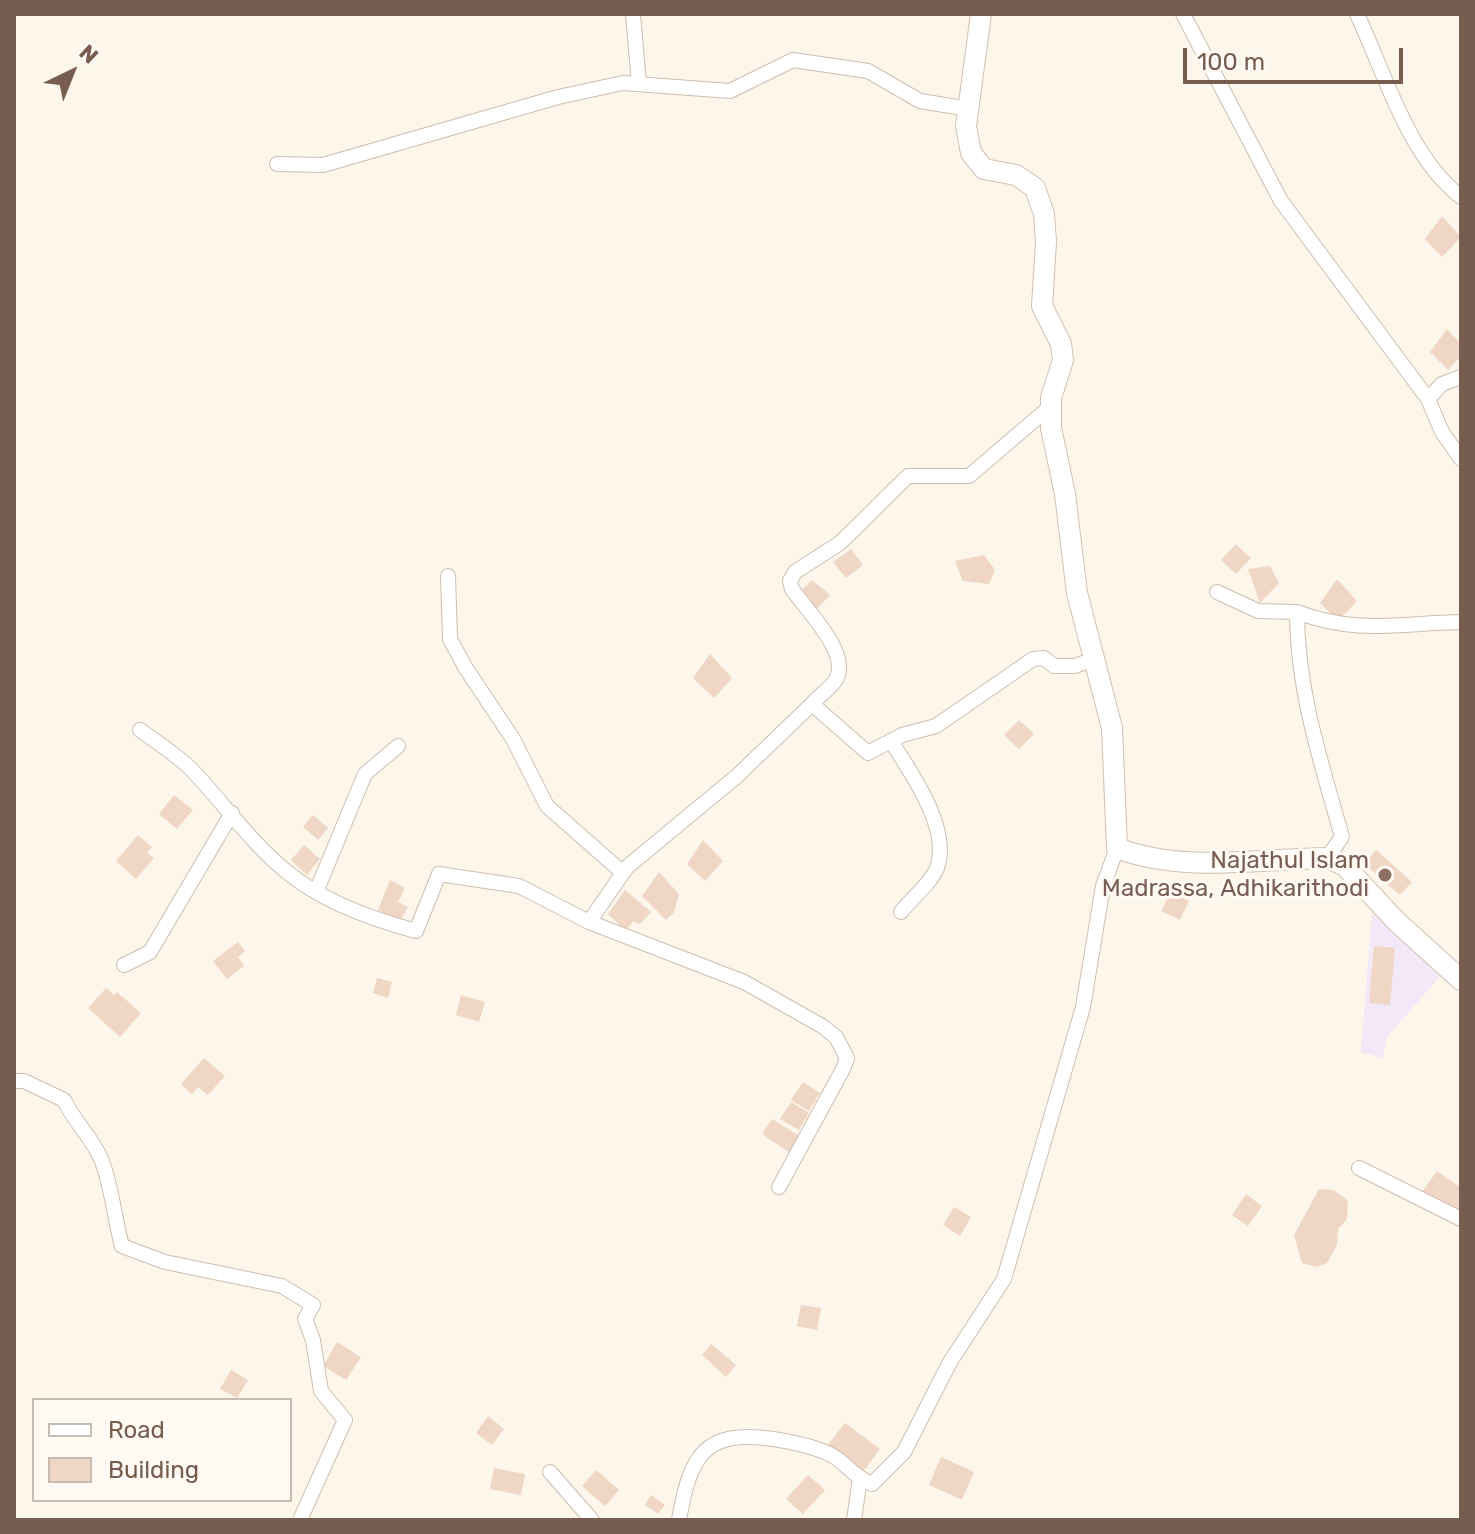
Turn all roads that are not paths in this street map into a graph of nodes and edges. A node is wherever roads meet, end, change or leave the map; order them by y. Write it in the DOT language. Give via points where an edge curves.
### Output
graph roads {
  1 [pos="633,14"];
  2 [pos="981,14"];
  3 [pos="1183,14"];
  4 [pos="1357,14"];
  5 [pos="639,84"];
  6 [pos="969,109"];
  7 [pos="277,164"];
  8 [pos="1461,197"];
  9 [pos="1461,377"];
  10 [pos="1428,399"];
  11 [pos="1051,406"];
  12 [pos="1461,459"];
  13 [pos="448,576"];
  14 [pos="1217,592"];
  15 [pos="1297,612"];
  16 [pos="1461,622"];
  17 [pos="1094,659"];
  18 [pos="812,704"];
  19 [pos="140,730"];
  20 [pos="891,741"];
  21 [pos="398,746"];
  22 [pos="232,813"];
  23 [pos="1117,848"];
  24 [pos="1327,858"];
  25 [pos="623,873"];
  26 [pos="316,892"];
  27 [pos="901,912"];
  28 [pos="589,922"];
  29 [pos="124,965"];
  30 [pos="1461,980"];
  31 [pos="14,1081"];
  32 [pos="1359,1168"];
  33 [pos="779,1187"];
  34 [pos="1461,1219"];
  35 [pos="550,1472"];
  36 [pos="860,1478"];
  37 [pos="300,1520"];
  38 [pos="592,1520"];
  39 [pos="679,1520"];
  40 [pos="854,1520"];
  1 -- 5 [label="street"];
  2 -- 6 [label="main road"];
  3 -- 10 [label="street" via="1281,201"];
  4 -- 8 [label="street" via="1409,135 1443,183"];
  5 -- 6 [label="street" via="730,91 793,60 868,71 920,101"];
  5 -- 7 [label="street" via="558,97 323,165"];
  6 -- 11 [label="main road" via="971,153 984,169 1016,175 1035,188 1044,214 1042,306 1063,360"];
  9 -- 10 [label="street" via="1442,384"];
  10 -- 12 [label="street"];
  11 -- 17 [label="main road" via="1077,593"];
  11 -- 18 [label="street" via="969,476 908,476 840,543 795,572 792,589 834,645 839,660 835,681"];
  13 -- 25 [label="street" via="450,639 465,667 513,739 547,806"];
  14 -- 15 [label="street" via="1258,611"];
  15 -- 16 [label="street" via="1362,629"];
  15 -- 24 [label="street" via="1297,657 1307,713 1342,837"];
  17 -- 20 [label="street" via="1075,666 1033,659 936,726"];
  17 -- 23 [label="main road" via="1114,739"];
  18 -- 20 [label="street" via="868,753"];
  18 -- 25 [label="street"];
  19 -- 22 [label="street" via="187,765"];
  20 -- 27 [label="street" via="927,798 939,849 936,869"];
  21 -- 26 [label="street" via="365,774"];
  22 -- 26 [label="street" via="287,873"];
  22 -- 29 [label="street" via="150,952"];
  23 -- 24 [label="main road" via="1190,862"];
  23 -- 36 [label="street" via="1103,886 1079,1022 1004,1279 950,1362 904,1452 872,1484"];
  24 -- 30 [label="main road" via="1344,865"];
  25 -- 28 [label="street"];
  26 -- 28 [label="street" via="374,919 416,931 439,874 470,877 519,886"];
  28 -- 33 [label="street" via="744,982 836,1037 847,1058 843,1069"];
  31 -- 37 [label="street" via="64,1100 94,1145 122,1246 165,1262 282,1286 313,1305 305,1319 321,1391 345,1420"];
  32 -- 34 [label="street"];
  35 -- 38 [label="street"];
  36 -- 39 [label="street" via="834,1456 795,1442 750,1435 720,1438 696,1461"];
  36 -- 40 [label="street"];
}
